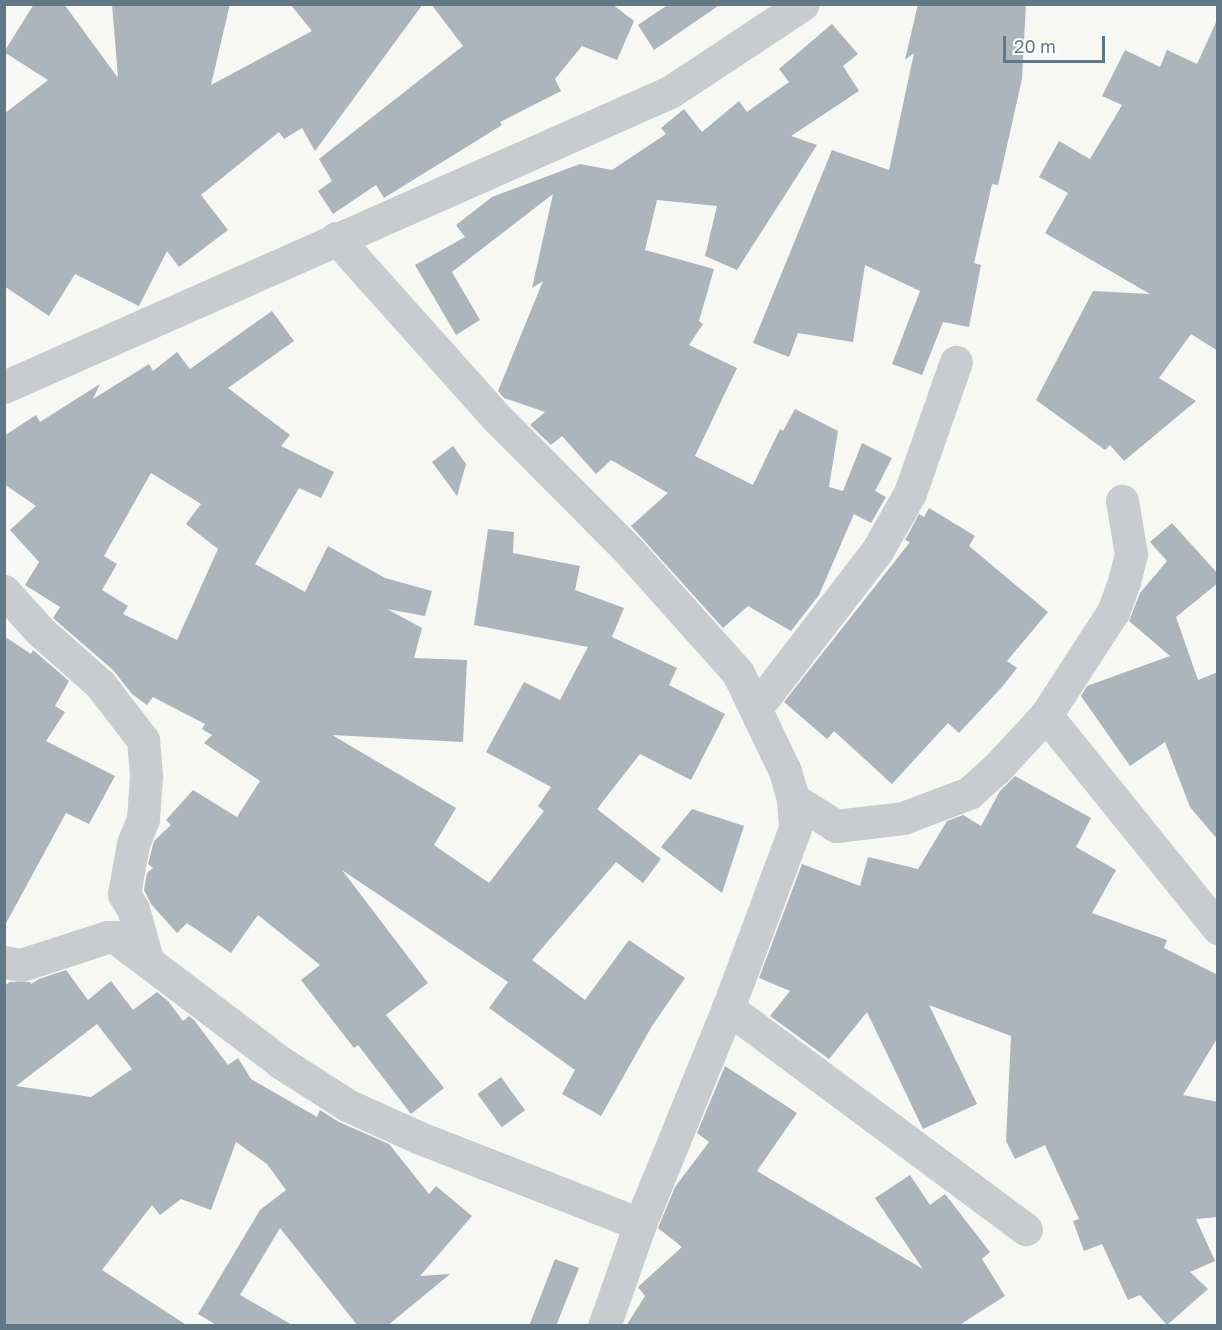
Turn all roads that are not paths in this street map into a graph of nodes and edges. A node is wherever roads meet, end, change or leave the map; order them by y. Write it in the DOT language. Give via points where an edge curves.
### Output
graph roads {
  1 [pos="803,4"];
  2 [pos="336,238"];
  3 [pos="956,362"];
  4 [pos="4,387"];
  5 [pos="1122,501"];
  6 [pos="4,591"];
  7 [pos="756,708"];
  8 [pos="1046,715"];
  9 [pos="794,799"];
  10 [pos="1218,928"];
  11 [pos="147,959"];
  12 [pos="4,962"];
  13 [pos="728,1008"];
  14 [pos="640,1224"];
  15 [pos="1026,1229"];
  16 [pos="604,1326"];
  1 -- 2 [label="street" via="670,92"];
  2 -- 4 [label="street"];
  2 -- 7 [label="street" via="498,419 738,674"];
  3 -- 7 [label="street" via="910,493 876,551"];
  5 -- 8 [label="street" via="1131,554 1124,582 1113,612"];
  6 -- 11 [label="street" via="40,631 100,684 143,740 143,819 133,844 124,894 133,909"];
  7 -- 9 [label="street"];
  8 -- 9 [label="street" via="969,793 925,811 903,818 836,826"];
  8 -- 10 [label="street"];
  9 -- 13 [label="street" via="795,828"];
  11 -- 12 [label="street" via="122,940 106,937 21,965"];
  11 -- 14 [label="street" via="280,1062 347,1106"];
  13 -- 14 [label="street"];
  13 -- 15 [label="street"];
  14 -- 16 [label="street"];
}
